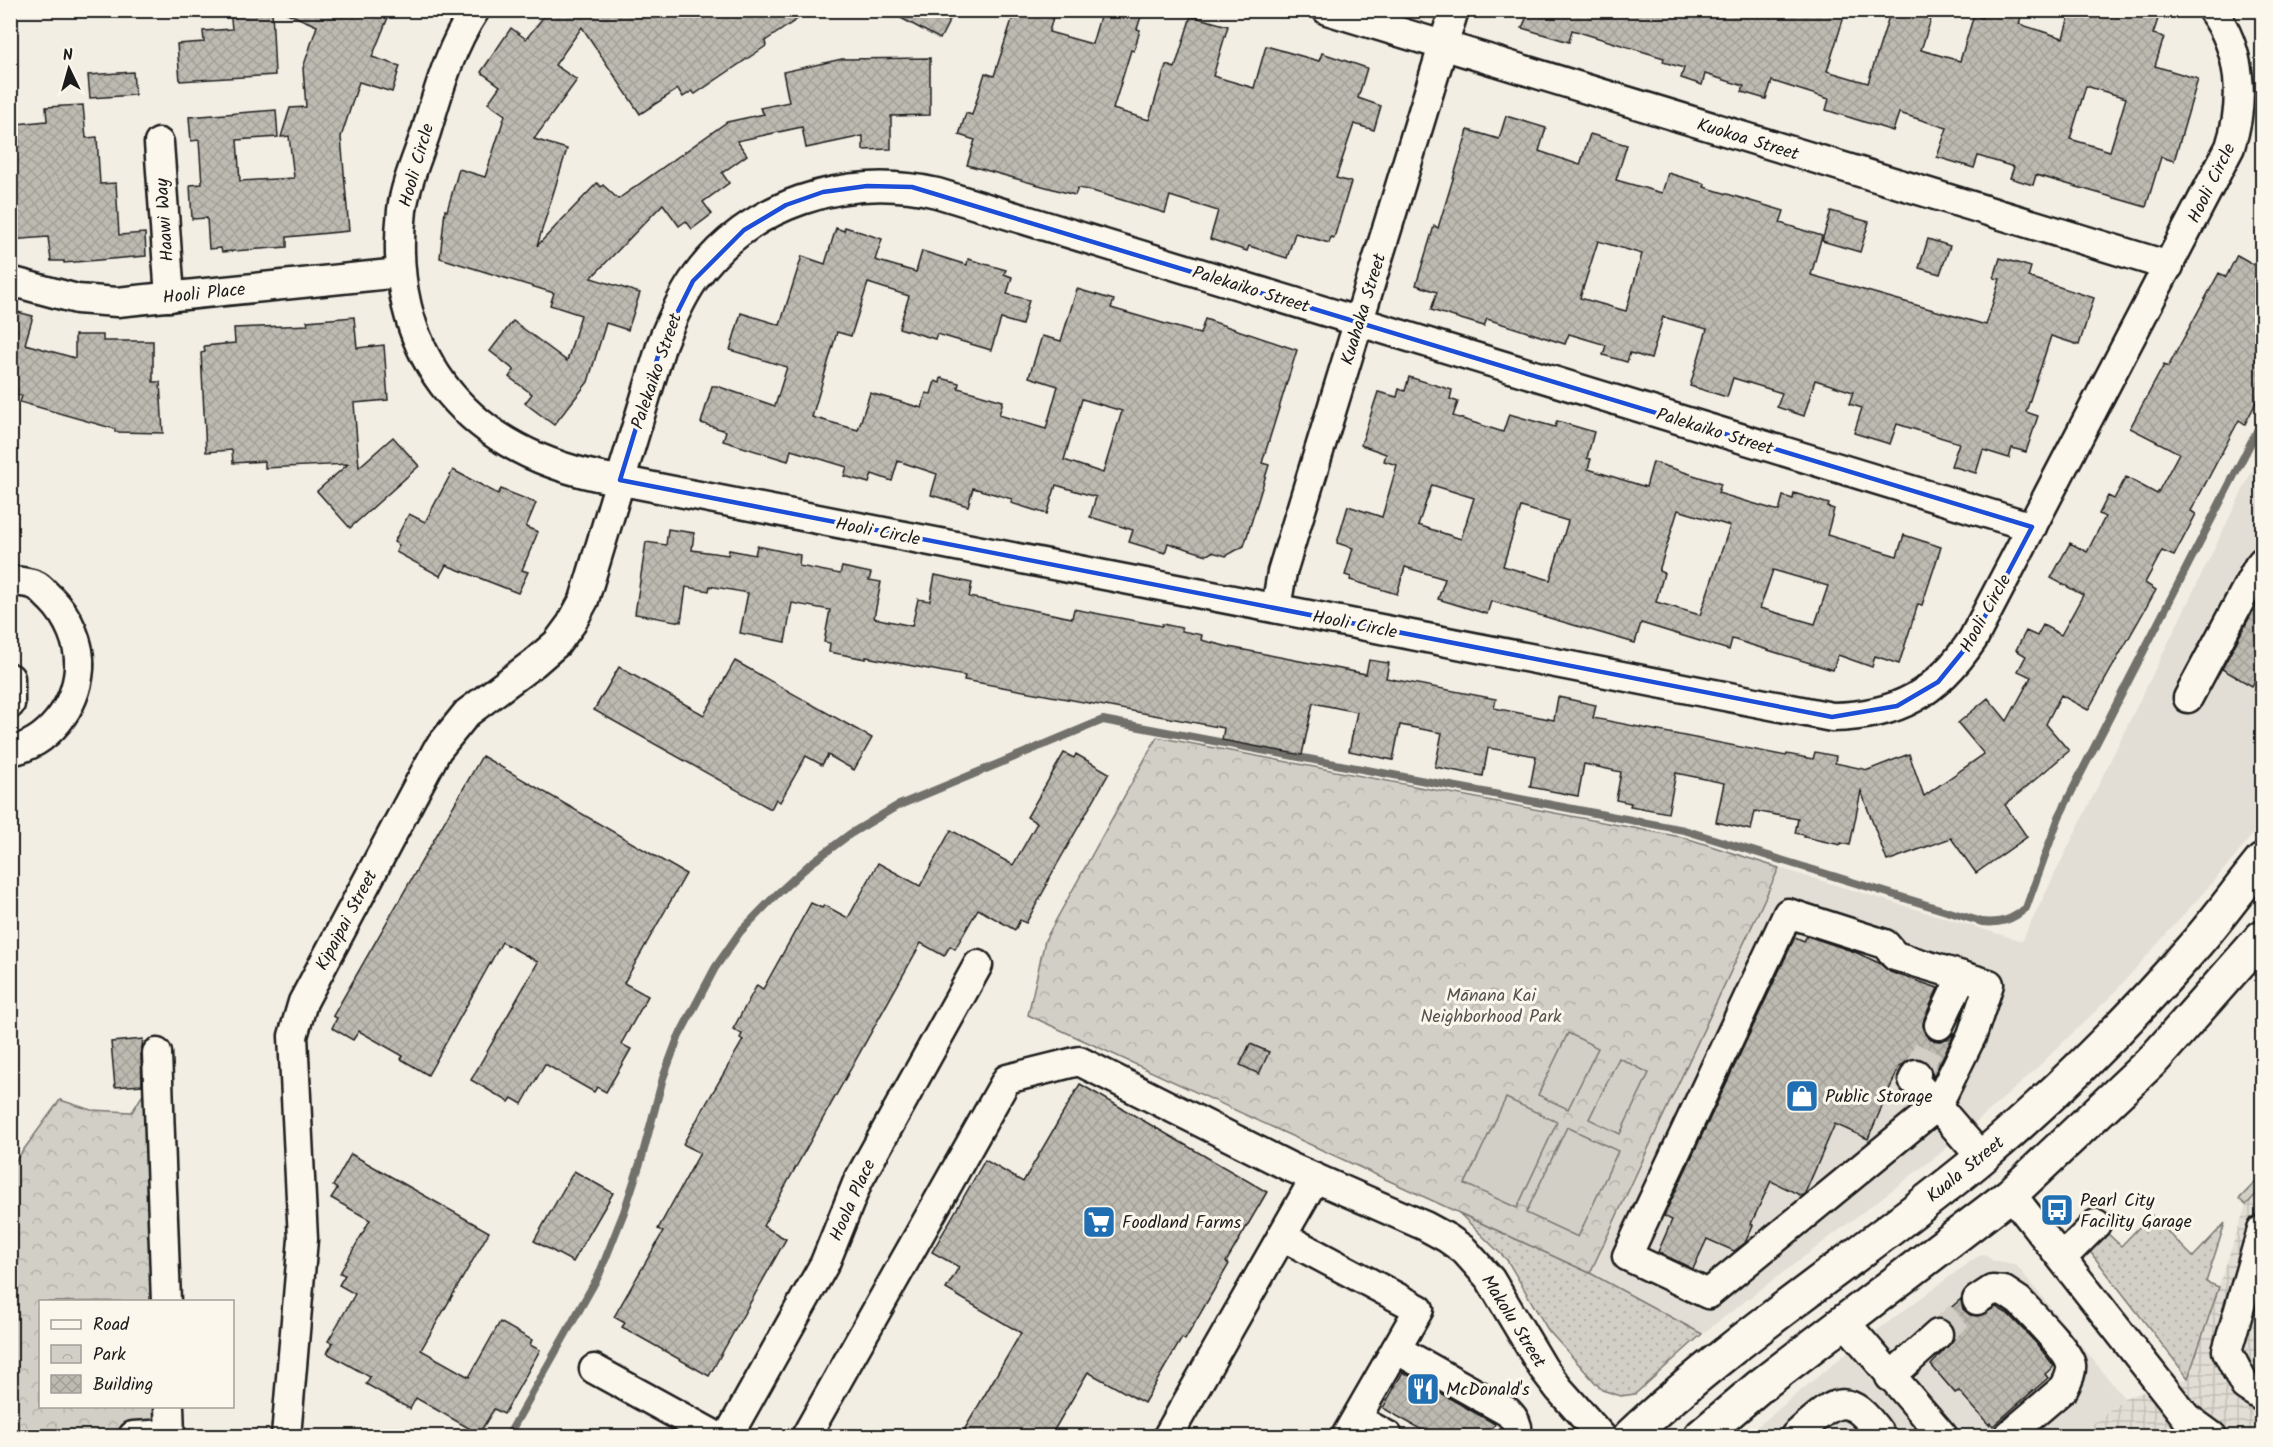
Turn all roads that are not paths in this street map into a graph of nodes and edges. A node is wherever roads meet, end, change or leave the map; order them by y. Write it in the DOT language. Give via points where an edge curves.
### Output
graph roads {
  1 [pos="475,10"];
  2 [pos="1327,10"];
  3 [pos="1454,10"];
  4 [pos="2212,10"];
  5 [pos="1443,46"];
  6 [pos="159,143"];
  7 [pos="2169,266"];
  8 [pos="400,273"];
  9 [pos="10,281"];
  10 [pos="170,297"];
  11 [pos="1359,322"];
  12 [pos="620,480"];
  13 [pos="2032,527"];
  14 [pos="2262,562"];
  15 [pos="10,580"];
  16 [pos="1276,608"];
  17 [pos="10,678"];
  18 [pos="2188,698"];
  19 [pos="10,704"];
  20 [pos="10,751"];
  21 [pos="2262,861"];
  22 [pos="2262,938"];
  23 [pos="978,965"];
  24 [pos="1962,976"];
  25 [pos="1939,1025"];
  26 [pos="157,1053"];
  27 [pos="1916,1074"];
  28 [pos="1937,1106"];
  29 [pos="1981,1157"];
  30 [pos="1316,1178"];
  31 [pos="2010,1194"];
  32 [pos="2096,1224"];
  33 [pos="2262,1230"];
  34 [pos="1282,1236"];
  35 [pos="2062,1258"];
  36 [pos="166,1300"];
  37 [pos="1977,1300"];
  38 [pos="1844,1321"];
  39 [pos="1938,1334"];
  40 [pos="1396,1349"];
  41 [pos="594,1369"];
  42 [pos="1890,1377"];
  43 [pos="2262,1397"];
  44 [pos="170,1426"];
  45 [pos="1351,1428"];
  46 [pos="133,1437"];
  47 [pos="286,1437"];
  48 [pos="716,1437"];
  49 [pos="728,1437"];
  50 [pos="806,1437"];
  51 [pos="1168,1437"];
  52 [pos="1388,1437"];
  53 [pos="1518,1437"];
  54 [pos="1601,1437"];
  55 [pos="1630,1437"];
  56 [pos="1701,1437"];
  57 [pos="1795,1437"];
  58 [pos="1881,1437"];
  59 [pos="1943,1437"];
  60 [pos="2008,1437"];
  61 [pos="2212,1437"];
  1 -- 8 [label="street, Hooli Circle" via="454,45 403,207"];
  2 -- 5 [label="street, Kuokoa Street"];
  3 -- 5 [label="street, Kuahaka Street"];
  4 -- 7 [label="street, Hooli Circle" via="2227,35 2236,62 2237,121 2224,160"];
  5 -- 7 [label="street, Kuokoa Street"];
  5 -- 11 [label="street, Kuahaka Street"];
  6 -- 10 [label="street, Haawi Way"];
  7 -- 13 [label="street, Hooli Circle"];
  8 -- 10 [label="street, Hooli Place"];
  8 -- 12 [label="street, Hooli Circle" via="418,343 443,384 466,411 496,436 543,461"];
  9 -- 10 [label="street, Hooli Place" via="100,302"];
  11 -- 12 [label="street, Palekaiko Street" via="937,193 885,186 823,192 786,205 744,230 693,281 675,310 662,343"];
  11 -- 13 [label="street, Palekaiko Street"];
  11 -- 16 [label="street, Kuahaka Street" via="1282,572"];
  12 -- 16 [label="street, Hooli Circle"];
  12 -- 47 [label="street, Kipaipai Street" via="584,600 571,624 534,663 467,713 437,750 303,1002 293,1035 303,1239"];
  13 -- 16 [label="street, Hooli Circle" via="1957,664 1919,696 1852,717"];
  14 -- 18 [label="street"];
  15 -- 20 [label="street" via="37,586 62,610 76,639 79,669 70,704 49,732 27,748"];
  17 -- 19 [label="street"];
  21 -- 29 [label="main road, Kuala Street" via="2196,945 2121,1026"];
  22 -- 31 [label="main road" via="2155,1058"];
  23 -- 49 [label="street, Hoola Place" via="858,1181 825,1263"];
  24 -- 25 [label="street"];
  24 -- 28 [label="street" via="1989,984 1972,1035"];
  24 -- 28 [label="street" via="1895,956 1885,944 1788,914 1627,1256 1708,1294"];
  26 -- 36 [label="street"];
  27 -- 28 [label="street" via="1913,1080"];
  28 -- 29 [label="street"];
  29 -- 31 [label="main road"];
  29 -- 55 [label="main road, Kuala Street" via="1769,1319"];
  30 -- 34 [label="street"];
  30 -- 50 [label="street, Makolu Street" via="1079,1061 1007,1079"];
  30 -- 54 [label="street, Makolu Street" via="1425,1226 1464,1250 1490,1279 1559,1389"];
  31 -- 35 [label="street"];
  31 -- 38 [label="main road"];
  32 -- 35 [label="street"];
  33 -- 43 [label="street" via="2227,1351 2245,1386"];
  34 -- 40 [label="street" via="1419,1309"];
  34 -- 51 [label="street"];
  35 -- 61 [label="street" via="2186,1417"];
  37 -- 60 [label="street" via="1998,1290 2011,1294 2067,1354 2071,1365 2064,1388"];
  38 -- 42 [label="street"];
  38 -- 56 [label="main road"];
  39 -- 42 [label="street"];
  40 -- 45 [label="street"];
  40 -- 53 [label="street" via="1508,1412 1515,1419"];
  41 -- 48 [label="street"];
  42 -- 59 [label="street"];
  44 -- 46 [label="street"];
  45 -- 52 [label="street"];
  57 -- 58 [label="street" via="1828,1408 1846,1405 1859,1410"];
}
